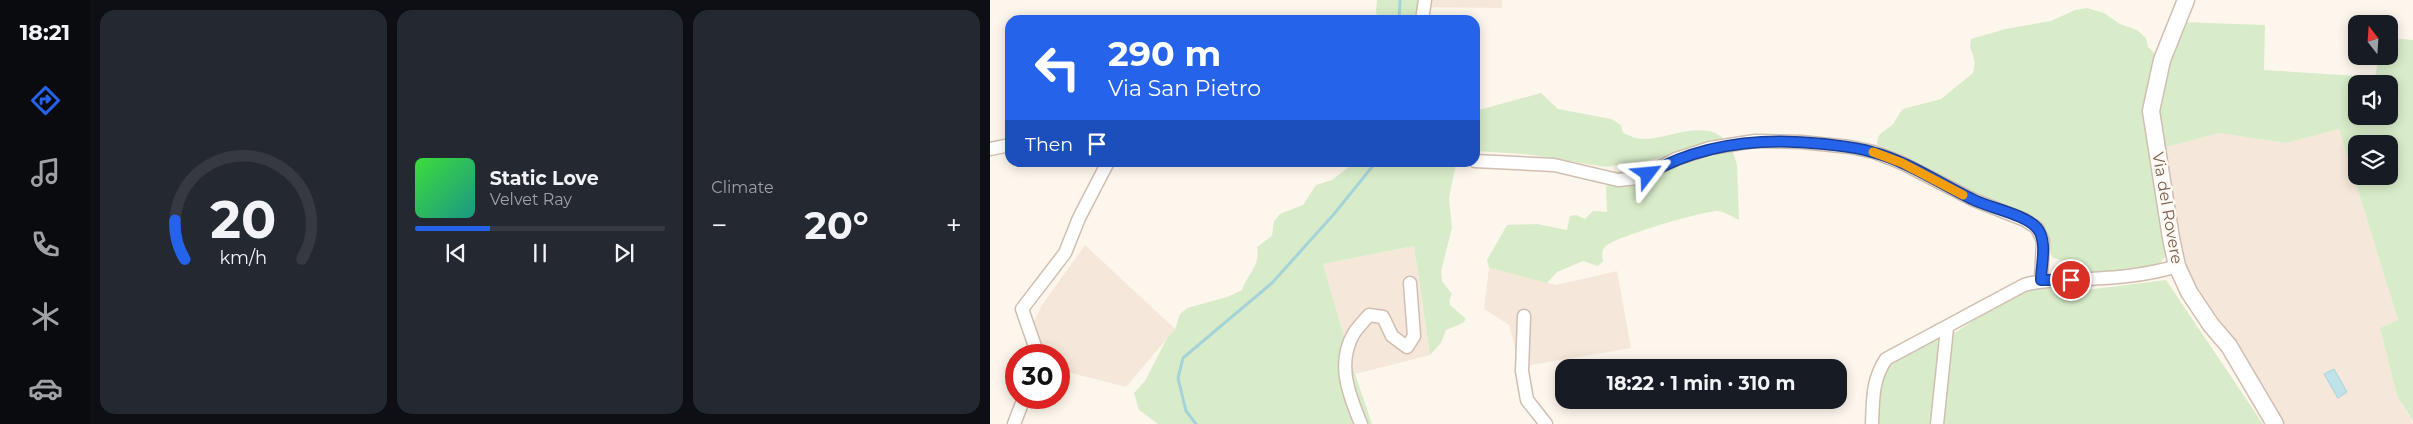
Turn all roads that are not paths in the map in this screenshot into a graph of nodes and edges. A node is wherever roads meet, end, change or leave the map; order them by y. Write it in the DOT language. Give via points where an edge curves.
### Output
graph roads {
  1 [pos="1426,0"];
  2 [pos="2186,0"];
  3 [pos="1423,15"];
  4 [pos="1005,146"];
  5 [pos="990,149"];
  6 [pos="1480,161"];
  7 [pos="1105,167"];
  8 [pos="2177,266"];
  9 [pos="2041,280"];
  10 [pos="1410,284"];
  11 [pos="1524,316"];
  12 [pos="1947,328"];
  13 [pos="1034,344"];
  14 [pos="1020,409"];
  15 [pos="1014,424"];
  16 [pos="1361,424"];
  17 [pos="1546,424"];
  18 [pos="1872,424"];
  19 [pos="1937,424"];
  20 [pos="2274,424"];
  1 -- 3 [label="street"];
  2 -- 8 [label="street, Via del Rovere" via="2162,60 2151,111"];
  4 -- 5 [label="street"];
  6 -- 9 [label="street" via="1554,165 1618,180 1638,178 1710,148 1754,141 1800,142 1874,152 2037,228 2043,241"];
  7 -- 13 [label="street" via="1065,253 1022,309"];
  8 -- 9 [label="street" via="2129,277"];
  8 -- 20 [label="street, Via del Rovere" via="2189,292 2211,326 2229,346"];
  9 -- 12 [label="street" via="2024,285"];
  10 -- 16 [label="street" via="1414,336 1406,347 1392,336 1383,318 1369,315 1353,334 1344,367 1350,398"];
  11 -- 17 [label="street" via="1522,371 1527,400"];
  12 -- 18 [label="street" via="1886,359 1877,372"];
  12 -- 19 [label="street"];
  14 -- 15 [label="street"];
}
